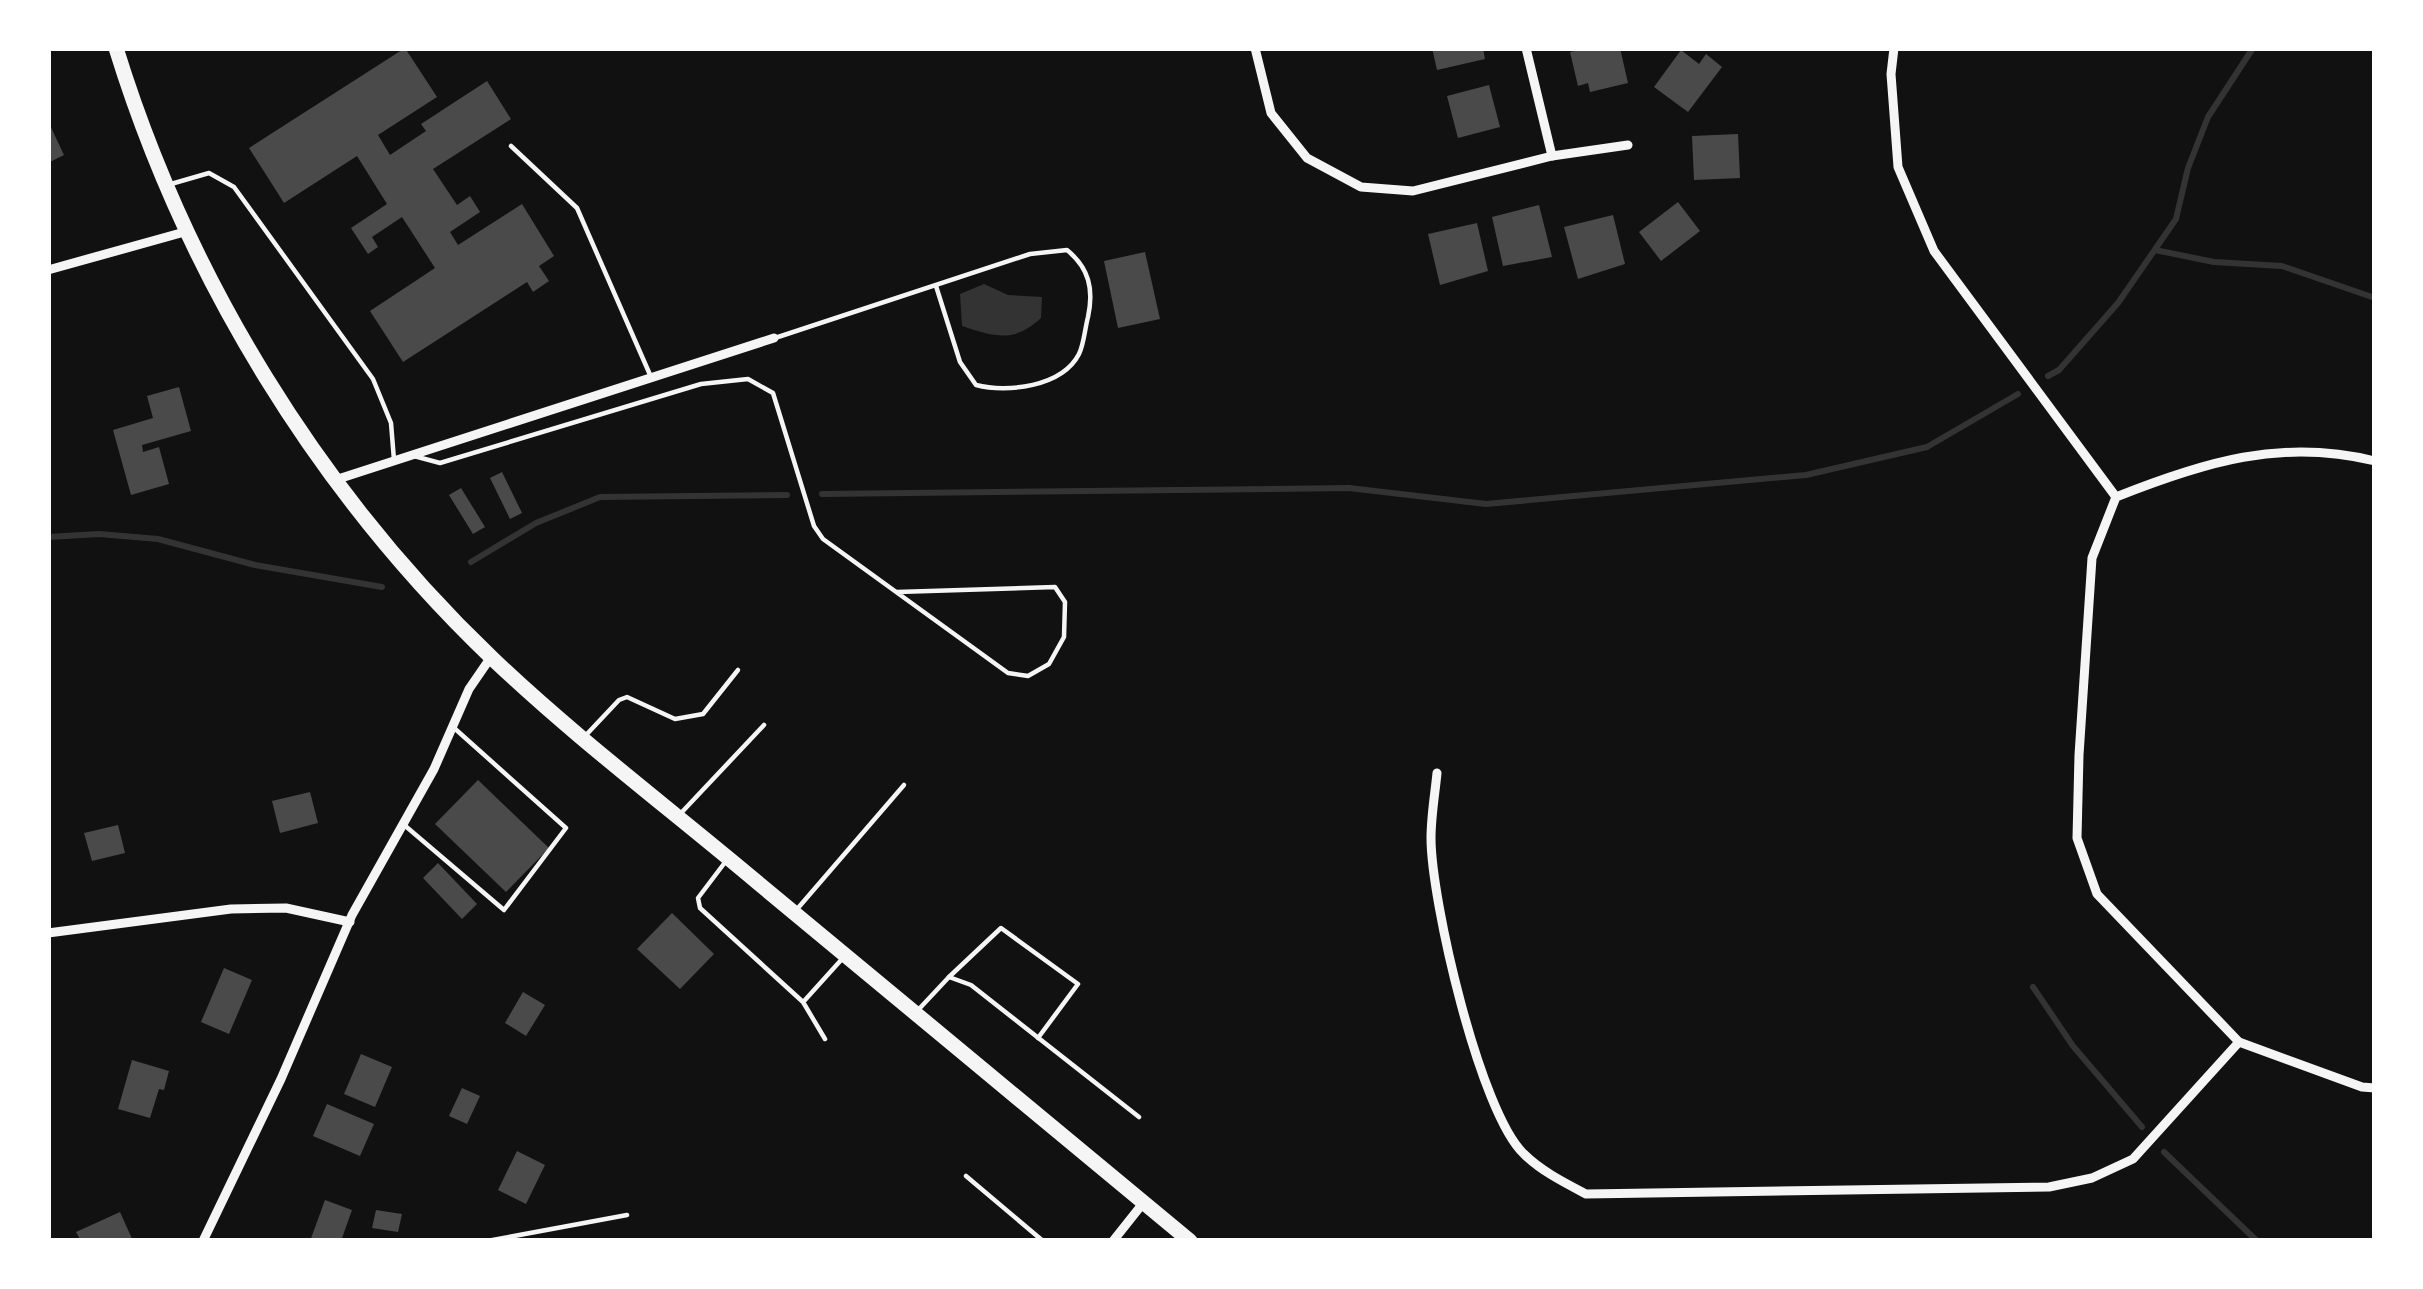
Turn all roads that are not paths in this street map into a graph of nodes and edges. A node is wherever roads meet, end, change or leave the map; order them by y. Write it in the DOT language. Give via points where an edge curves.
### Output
graph roads {
  1 [pos="116,48"];
  2 [pos="1255,48"];
  3 [pos="1526,48"];
  4 [pos="1894,48"];
  5 [pos="511,146"];
  6 [pos="1628,146"];
  7 [pos="1552,156"];
  8 [pos="166,186"];
  9 [pos="188,231"];
  10 [pos="48,270"];
  11 [pos="936,286"];
  12 [pos="774,338"];
  13 [pos="651,377"];
  14 [pos="408,455"];
  15 [pos="394,460"];
  16 [pos="2375,461"];
  17 [pos="335,480"];
  18 [pos="2116,497"];
  19 [pos="897,592"];
  20 [pos="491,657"];
  21 [pos="738,670"];
  22 [pos="764,725"];
  23 [pos="453,727"];
  24 [pos="584,738"];
  25 [pos="1437,773"];
  26 [pos="904,785"];
  27 [pos="678,816"];
  28 [pos="403,824"];
  29 [pos="729,858"];
  30 [pos="794,912"];
  31 [pos="350,922"];
  32 [pos="48,933"];
  33 [pos="845,955"];
  34 [pos="949,977"];
  35 [pos="803,1002"];
  36 [pos="915,1012"];
  37 [pos="1038,1038"];
  38 [pos="825,1039"];
  39 [pos="2240,1042"];
  40 [pos="2375,1088"];
  41 [pos="1139,1117"];
  42 [pos="966,1176"];
  43 [pos="1144,1202"];
  44 [pos="627,1214"];
  45 [pos="203,1241"];
  46 [pos="487,1241"];
  47 [pos="1043,1241"];
  48 [pos="1113,1241"];
  49 [pos="1190,1241"];
  1 -- 8 [label="main road"];
  2 -- 7 [label="street" via="1271,113 1306,158 1361,188 1413,191"];
  3 -- 7 [label="street"];
  4 -- 18 [label="street" via="1898,167 1934,251"];
  5 -- 13 [label="lane" via="577,208"];
  6 -- 7 [label="street"];
  8 -- 9 [label="main road"];
  8 -- 15 [label="lane" via="209,173 234,187 374,379"];
  9 -- 10 [label="street"];
  9 -- 17 [label="main road" via="257,361"];
  11 -- 11 [label="lane" via="960,362 976,385 1026,387 1079,355 1092,298 1084,264 1067,250"];
  11 -- 12 [label="lane"];
  12 -- 13 [label="street"];
  13 -- 14 [label="street"];
  14 -- 15 [label="street"];
  14 -- 19 [label="lane" via="440,463 701,384 748,379 773,393 814,526"];
  15 -- 17 [label="street"];
  16 -- 18 [label="street" via="2338,452 2258,452"];
  17 -- 20 [label="main road"];
  18 -- 39 [label="street" via="2092,558 2077,838 2097,894"];
  19 -- 19 [label="lane" via="1008,673 1028,676 1049,664 1064,637 1065,602 1055,586"];
  20 -- 23 [label="street"];
  20 -- 24 [label="main road"];
  21 -- 24 [label="lane" via="703,714 675,719 627,697"];
  22 -- 27 [label="lane"];
  23 -- 28 [label="street"];
  23 -- 28 [label="lane" via="566,828 504,910"];
  24 -- 27 [label="main road"];
  25 -- 39 [label="street" via="1431,840 1481,1078 1522,1154 1586,1195 2014,1188 2092,1178 2133,1159"];
  26 -- 30 [label="lane"];
  27 -- 29 [label="main road"];
  28 -- 31 [label="street"];
  29 -- 30 [label="main road"];
  29 -- 35 [label="lane" via="697,903"];
  30 -- 33 [label="main road"];
  31 -- 32 [label="street" via="286,908 231,909"];
  31 -- 45 [label="street"];
  33 -- 35 [label="lane"];
  33 -- 36 [label="main road"];
  34 -- 36 [label="lane"];
  34 -- 37 [label="lane"];
  34 -- 37 [label="lane" via="1001,928 1078,984"];
  35 -- 38 [label="lane"];
  36 -- 43 [label="main road"];
  37 -- 41 [label="lane"];
  39 -- 40 [label="street"];
  42 -- 47 [label="lane"];
  43 -- 48 [label="street"];
  43 -- 49 [label="main road"];
  44 -- 46 [label="lane"];
}
